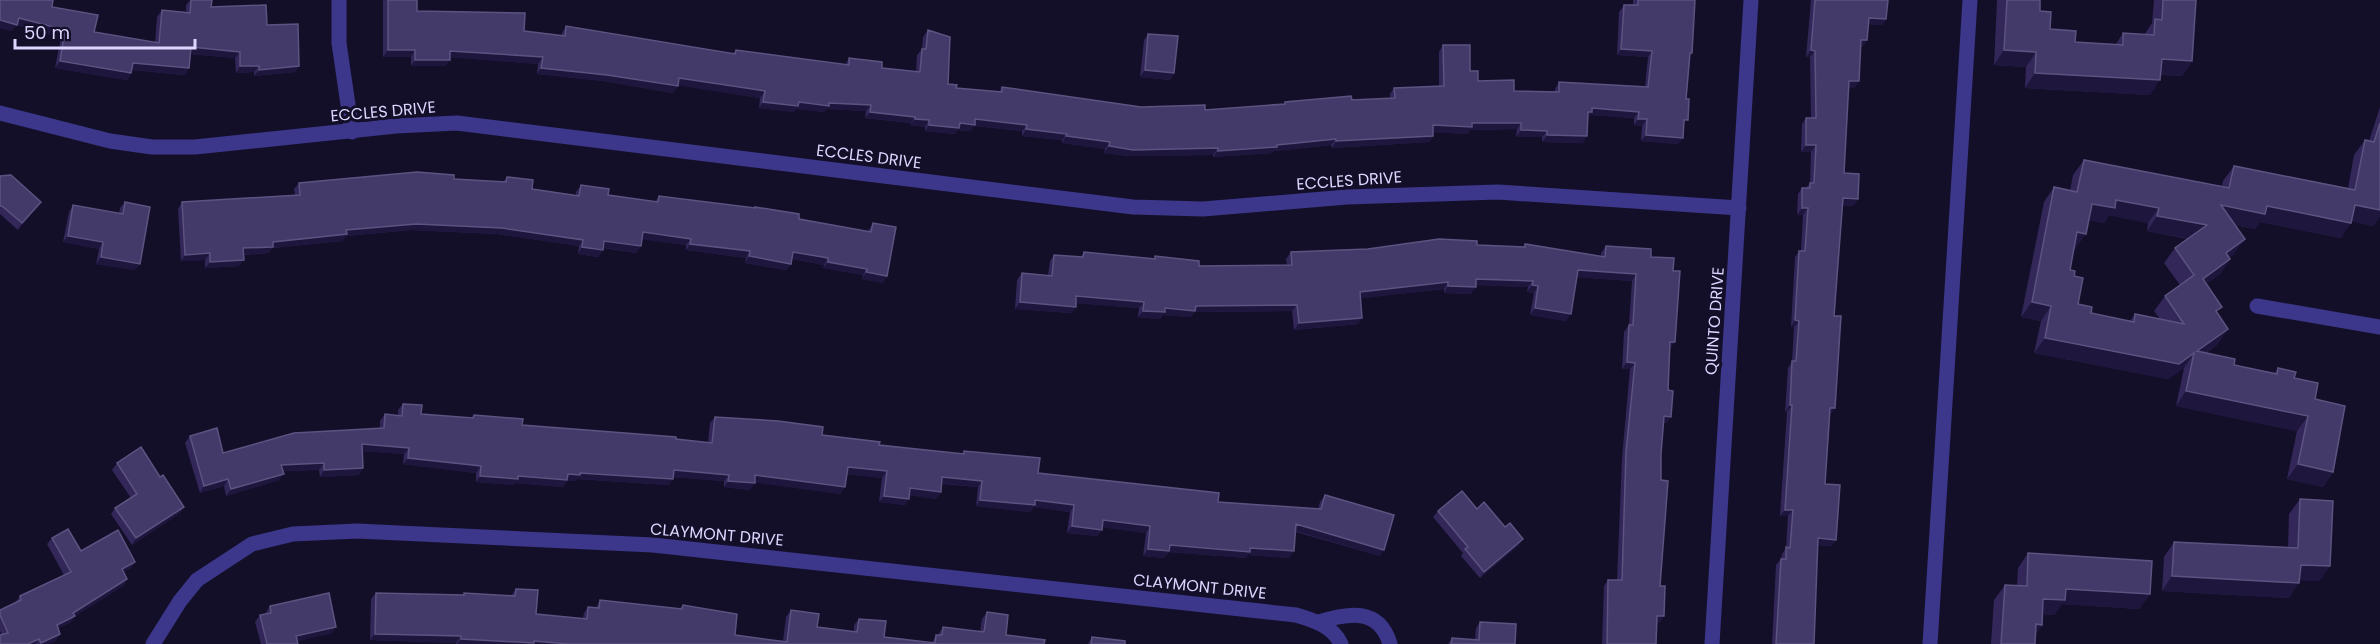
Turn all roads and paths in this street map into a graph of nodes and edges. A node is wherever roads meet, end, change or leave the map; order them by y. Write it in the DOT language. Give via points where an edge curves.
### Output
graph roads {
  1 [pos="339,0"];
  2 [pos="1751,0"];
  3 [pos="1970,0"];
  4 [pos="0,112"];
  5 [pos="352,132"];
  6 [pos="1739,208"];
  7 [pos="2257,306"];
  8 [pos="2380,327"];
  9 [pos="1319,622"];
  10 [pos="153,644"];
  11 [pos="1341,644"];
  12 [pos="1390,644"];
  13 [pos="1712,644"];
  14 [pos="1930,644"];
  1 -- 5 [label="street" via="339,43"];
  2 -- 6 [label="street, QUINTO DRIVE"];
  3 -- 14 [label="street"];
  4 -- 5 [label="street, ECCLES DRIVE" via="110,141 152,147 195,147"];
  5 -- 6 [label="street, ECCLES DRIVE" via="457,123 1133,207 1203,209 1347,197 1498,192"];
  6 -- 13 [label="street, QUINTO DRIVE"];
  7 -- 8 [label="street"];
  9 -- 10 [label="street, CLAYMONT DRIVE" via="1296,615 653,545 357,531 293,534 252,544 197,580"];
  9 -- 11 [label="street, CLAYMONT DRIVE"];
  9 -- 12 [label="street, CLAYMONT DRIVE" via="1360,614 1376,622"];
}
